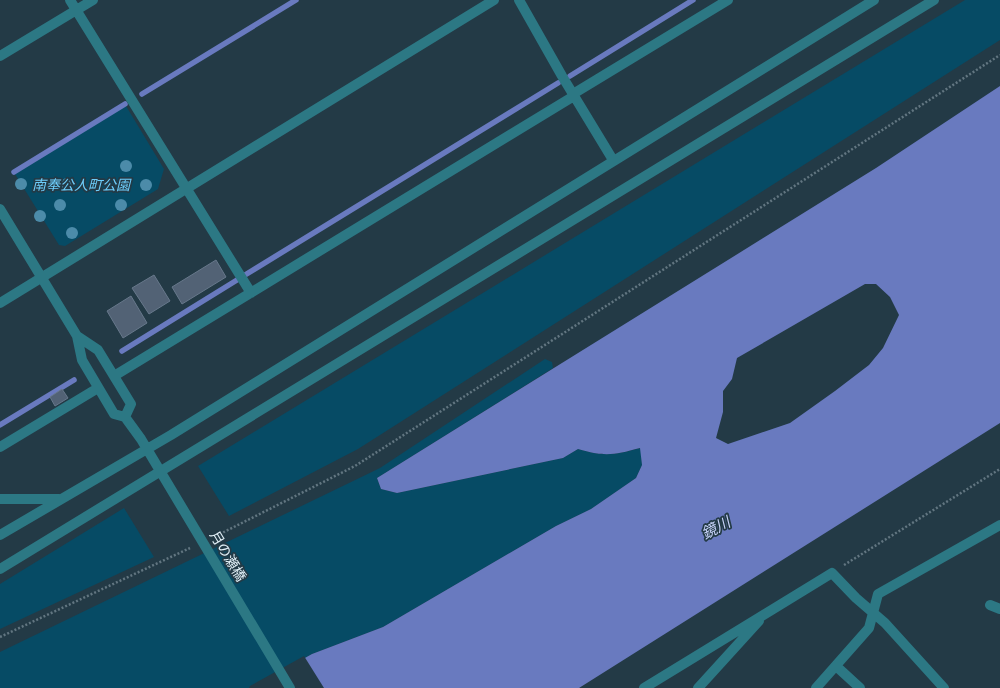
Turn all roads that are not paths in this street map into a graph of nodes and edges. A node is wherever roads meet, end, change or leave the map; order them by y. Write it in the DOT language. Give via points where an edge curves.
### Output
graph roads {
  1 [pos="70,0"];
  2 [pos="93,0"];
  3 [pos="494,0"];
  4 [pos="519,0"];
  5 [pos="728,0"];
  6 [pos="874,0"];
  7 [pos="934,0"];
  8 [pos="76,10"];
  9 [pos="0,56"];
  10 [pos="573,95"];
  11 [pos="613,160"];
  12 [pos="187,188"];
  13 [pos="0,209"];
  14 [pos="42,278"];
  15 [pos="251,293"];
  16 [pos="0,303"];
  17 [pos="76,336"];
  18 [pos="114,376"];
  19 [pos="98,388"];
  20 [pos="125,417"];
  21 [pos="0,447"];
  22 [pos="0,499"];
  23 [pos="59,499"];
  24 [pos="1000,525"];
  25 [pos="0,535"];
  26 [pos="0,569"];
  27 [pos="990,605"];
  28 [pos="1000,609"];
  29 [pos="767,612"];
  30 [pos="872,612"];
  31 [pos="836,666"];
  32 [pos="290,688"];
  33 [pos="644,688"];
  34 [pos="698,688"];
  35 [pos="816,688"];
  36 [pos="860,688"];
  37 [pos="944,688"];
  1 -- 8 [label="street"];
  2 -- 8 [label="street"];
  3 -- 12 [label="street"];
  4 -- 10 [label="street"];
  5 -- 10 [label="street"];
  6 -- 11 [label="street"];
  7 -- 26 [label="street"];
  8 -- 9 [label="street"];
  8 -- 12 [label="street"];
  10 -- 11 [label="street"];
  10 -- 15 [label="street"];
  11 -- 23 [label="street" via="177,430"];
  12 -- 14 [label="street"];
  12 -- 15 [label="street"];
  13 -- 14 [label="street"];
  14 -- 16 [label="street"];
  14 -- 17 [label="street"];
  15 -- 18 [label="street"];
  17 -- 18 [label="street" via="98,350"];
  17 -- 19 [label="street" via="82,360"];
  18 -- 20 [label="street" via="131,404"];
  19 -- 20 [label="street" via="114,414"];
  19 -- 21 [label="street"];
  20 -- 32 [label="street, 月の瀬橋" via="141,439"];
  22 -- 23 [label="street"];
  23 -- 25 [label="street"];
  24 -- 30 [label="street" via="878,594"];
  27 -- 28 [label="street"];
  29 -- 30 [label="street" via="832,573"];
  29 -- 33 [label="street"];
  29 -- 34 [label="street"];
  30 -- 31 [label="street" via="869,628"];
  30 -- 37 [label="street"];
  31 -- 35 [label="street"];
  31 -- 36 [label="street"];
}
